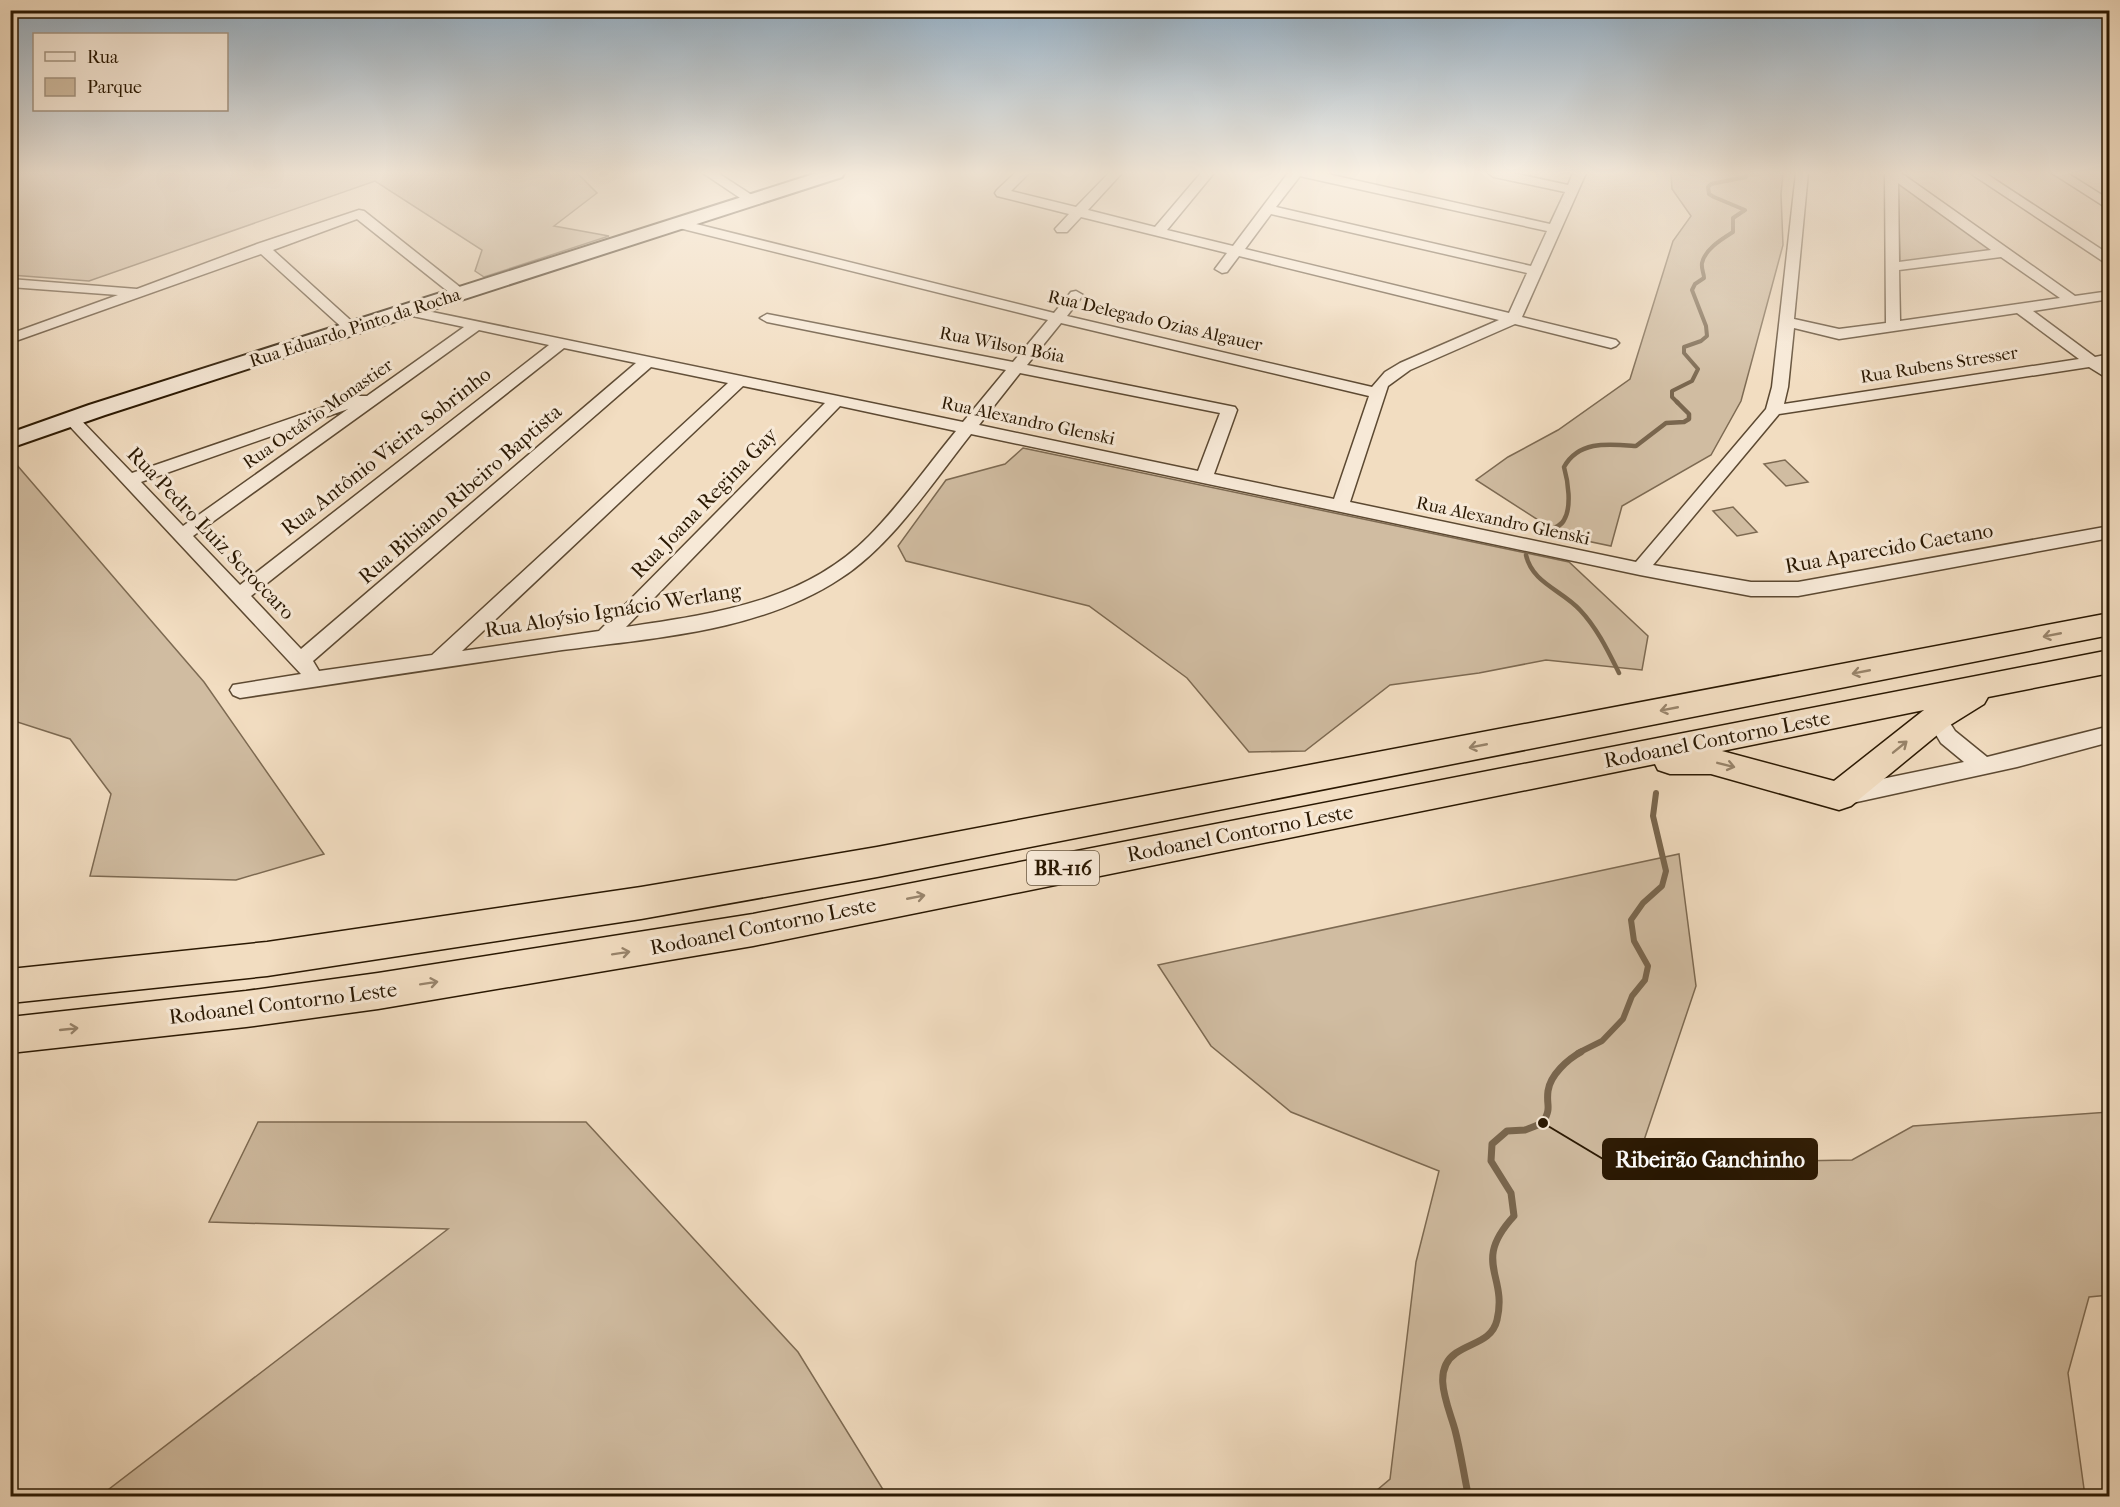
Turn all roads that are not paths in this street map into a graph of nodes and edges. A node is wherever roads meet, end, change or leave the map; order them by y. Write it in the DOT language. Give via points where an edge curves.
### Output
graph roads {
  1 [pos="273,243"];
  2 [pos="396,243"];
  3 [pos="619,243"];
  4 [pos="758,243"];
  5 [pos="1204,243"];
  6 [pos="1242,243"];
  7 [pos="1416,243"];
  8 [pos="1548,243"];
  9 [pos="1794,243"];
  10 [pos="1893,243"];
  11 [pos="1992,243"];
  12 [pos="2081,243"];
  13 [pos="262,247"];
  14 [pos="1236,251"];
  15 [pos="2004,252"];
  16 [pos="2109,262"];
  17 [pos="1893,267"];
  18 [pos="1222,269"];
  19 [pos="1535,271"];
  20 [pos="10,283"];
  21 [pos="138,292"];
  22 [pos="460,294"];
  23 [pos="1076,295"];
  24 [pos="2109,295"];
  25 [pos="2072,300"];
  26 [pos="2020,308"];
  27 [pos="408,311"];
  28 [pos="767,318"];
  29 [pos="1057,318"];
  30 [pos="1514,319"];
  31 [pos="1786,322"];
  32 [pos="477,325"];
  33 [pos="1893,326"];
  34 [pos="352,329"];
  35 [pos="10,339"];
  36 [pos="561,343"];
  37 [pos="1611,343"];
  38 [pos="2109,359"];
  39 [pos="648,361"];
  40 [pos="2091,361"];
  41 [pos="1017,368"];
  42 [pos="2109,375"];
  43 [pos="740,380"];
  44 [pos="385,390"];
  45 [pos="1377,393"];
  46 [pos="836,401"];
  47 [pos="1774,410"];
  48 [pos="71,419"];
  49 [pos="967,428"];
  50 [pos="10,441"];
  51 [pos="1204,478"];
  52 [pos="129,480"];
  53 [pos="1340,506"];
  54 [pos="2109,532"];
  55 [pos="182,535"];
  56 [pos="1640,569"];
  57 [pos="239,595"];
  58 [pos="2109,624"];
  59 [pos="605,637"];
  60 [pos="301,660"];
  61 [pos="438,661"];
  62 [pos="2109,661"];
  63 [pos="318,679"];
  64 [pos="1996,684"];
  65 [pos="240,690"];
  66 [pos="1936,718"];
  67 [pos="2109,734"];
  68 [pos="1983,766"];
  69 [pos="1564,769"];
  70 [pos="1839,796"];
  71 [pos="10,986"];
  72 [pos="10,1035"];
  1 -- 13 [label="street"];
  2 -- 22 [label="street"];
  3 -- 22 [label="main road, Rua Eduardo Pinto da Rocha"];
  4 -- 29 [label="street, Rua Delegado Ozias Algauer"];
  5 -- 14 [label="street"];
  6 -- 14 [label="street"];
  7 -- 19 [label="street"];
  8 -- 19 [label="street"];
  9 -- 31 [label="street"];
  10 -- 17 [label="street"];
  11 -- 15 [label="street"];
  12 -- 16 [label="street"];
  13 -- 21 [label="street"];
  13 -- 34 [label="street"];
  14 -- 18 [label="street"];
  14 -- 30 [label="street"];
  15 -- 17 [label="street"];
  15 -- 25 [label="street"];
  17 -- 33 [label="street"];
  19 -- 30 [label="street"];
  20 -- 21 [label="street"];
  21 -- 35 [label="street"];
  22 -- 27 [label="main road, Rua Eduardo Pinto da Rocha"];
  23 -- 29 [label="street, Rua Aloýsio Ignácio Werlang"];
  24 -- 25 [label="street"];
  25 -- 26 [label="street"];
  26 -- 33 [label="street"];
  26 -- 40 [label="street"];
  27 -- 32 [label="street, Rua Alexandro Glenski"];
  27 -- 34 [label="main road, Rua Eduardo Pinto da Rocha"];
  28 -- 41 [label="street, Rua Wilson Bóia"];
  29 -- 41 [label="street, Rua Aloýsio Ignácio Werlang"];
  29 -- 45 [label="street, Rua Delegado Ozias Algauer"];
  30 -- 37 [label="street"];
  30 -- 45 [label="street" via="1396,371 1386,377"];
  31 -- 33 [label="street" via="1839,334"];
  31 -- 47 [label="street"];
  32 -- 36 [label="street, Rua Alexandro Glenski"];
  32 -- 44 [label="street, Rua Octávio Monastier"];
  34 -- 48 [label="main road, Rua Eduardo Pinto da Rocha"];
  36 -- 39 [label="street, Rua Alexandro Glenski"];
  36 -- 57 [label="street, Rua Antônio Vieira Sobrinho"];
  38 -- 40 [label="street, Rua Rubens Stresser"];
  39 -- 43 [label="street, Rua Alexandro Glenski"];
  39 -- 60 [label="street, Rua Bibiano Ribeiro Baptista"];
  40 -- 42 [label="street"];
  40 -- 47 [label="street, Rua Rubens Stresser"];
  41 -- 49 [label="street, Rua Aloýsio Ignácio Werlang"];
  41 -- 51 [label="street, Rua Wilson Bóia" via="1229,410"];
  43 -- 46 [label="street, Rua Alexandro Glenski"];
  43 -- 61 [label="street"];
  44 -- 52 [label="street"];
  44 -- 55 [label="street, Rua Octávio Monastier"];
  45 -- 53 [label="street"];
  46 -- 49 [label="street, Rua Alexandro Glenski"];
  46 -- 59 [label="street, Rua Joana Regina Gay"];
  47 -- 56 [label="street"];
  48 -- 50 [label="main road, Rua Eduardo Pinto da Rocha"];
  48 -- 52 [label="street, Rua Pedro Luiz Scroccaro"];
  49 -- 51 [label="street, Rua Alexandro Glenski"];
  49 -- 59 [label="street, Rua Aloýsio Ignácio Werlang" via="876,540 829,580 782,602 736,615"];
  51 -- 53 [label="street, Rua Alexandro Glenski"];
  52 -- 55 [label="street, Rua Pedro Luiz Scroccaro"];
  53 -- 56 [label="street, Rua Alexandro Glenski"];
  54 -- 56 [label="street, Rua Aparecido Caetano" via="1782,591 1734,587"];
  55 -- 57 [label="street, Rua Pedro Luiz Scroccaro"];
  57 -- 60 [label="street, Rua Pedro Luiz Scroccaro"];
  58 -- 71 [label="highway, Rodoanel Contorno Leste / BR-116, one-way" via="877,862 641,903 267,959"];
  59 -- 61 [label="street, Rua Aloýsio Ignácio Werlang"];
  60 -- 63 [label="street, Rua Pedro Luiz Scroccaro"];
  61 -- 63 [label="street, Rua Aloýsio Ignácio Werlang"];
  62 -- 64 [label="highway, Rodoanel Contorno Leste / BR-116"];
  63 -- 65 [label="street, Rua Aloýsio Ignácio Werlang"];
  64 -- 66 [label="highway"];
  64 -- 69 [label="highway, Rodoanel Contorno Leste / BR-116"];
  66 -- 68 [label="street" via="1948,737"];
  70 -- 66 [label="highway, one-way"];
  67 -- 68 [label="street"];
  68 -- 70 [label="street"];
  69 -- 70 [label="highway, one-way" via="1694,760"];
  72 -- 69 [label="highway, Rodoanel Contorno Leste / BR-116, one-way" via="356,994 631,951"];
}
